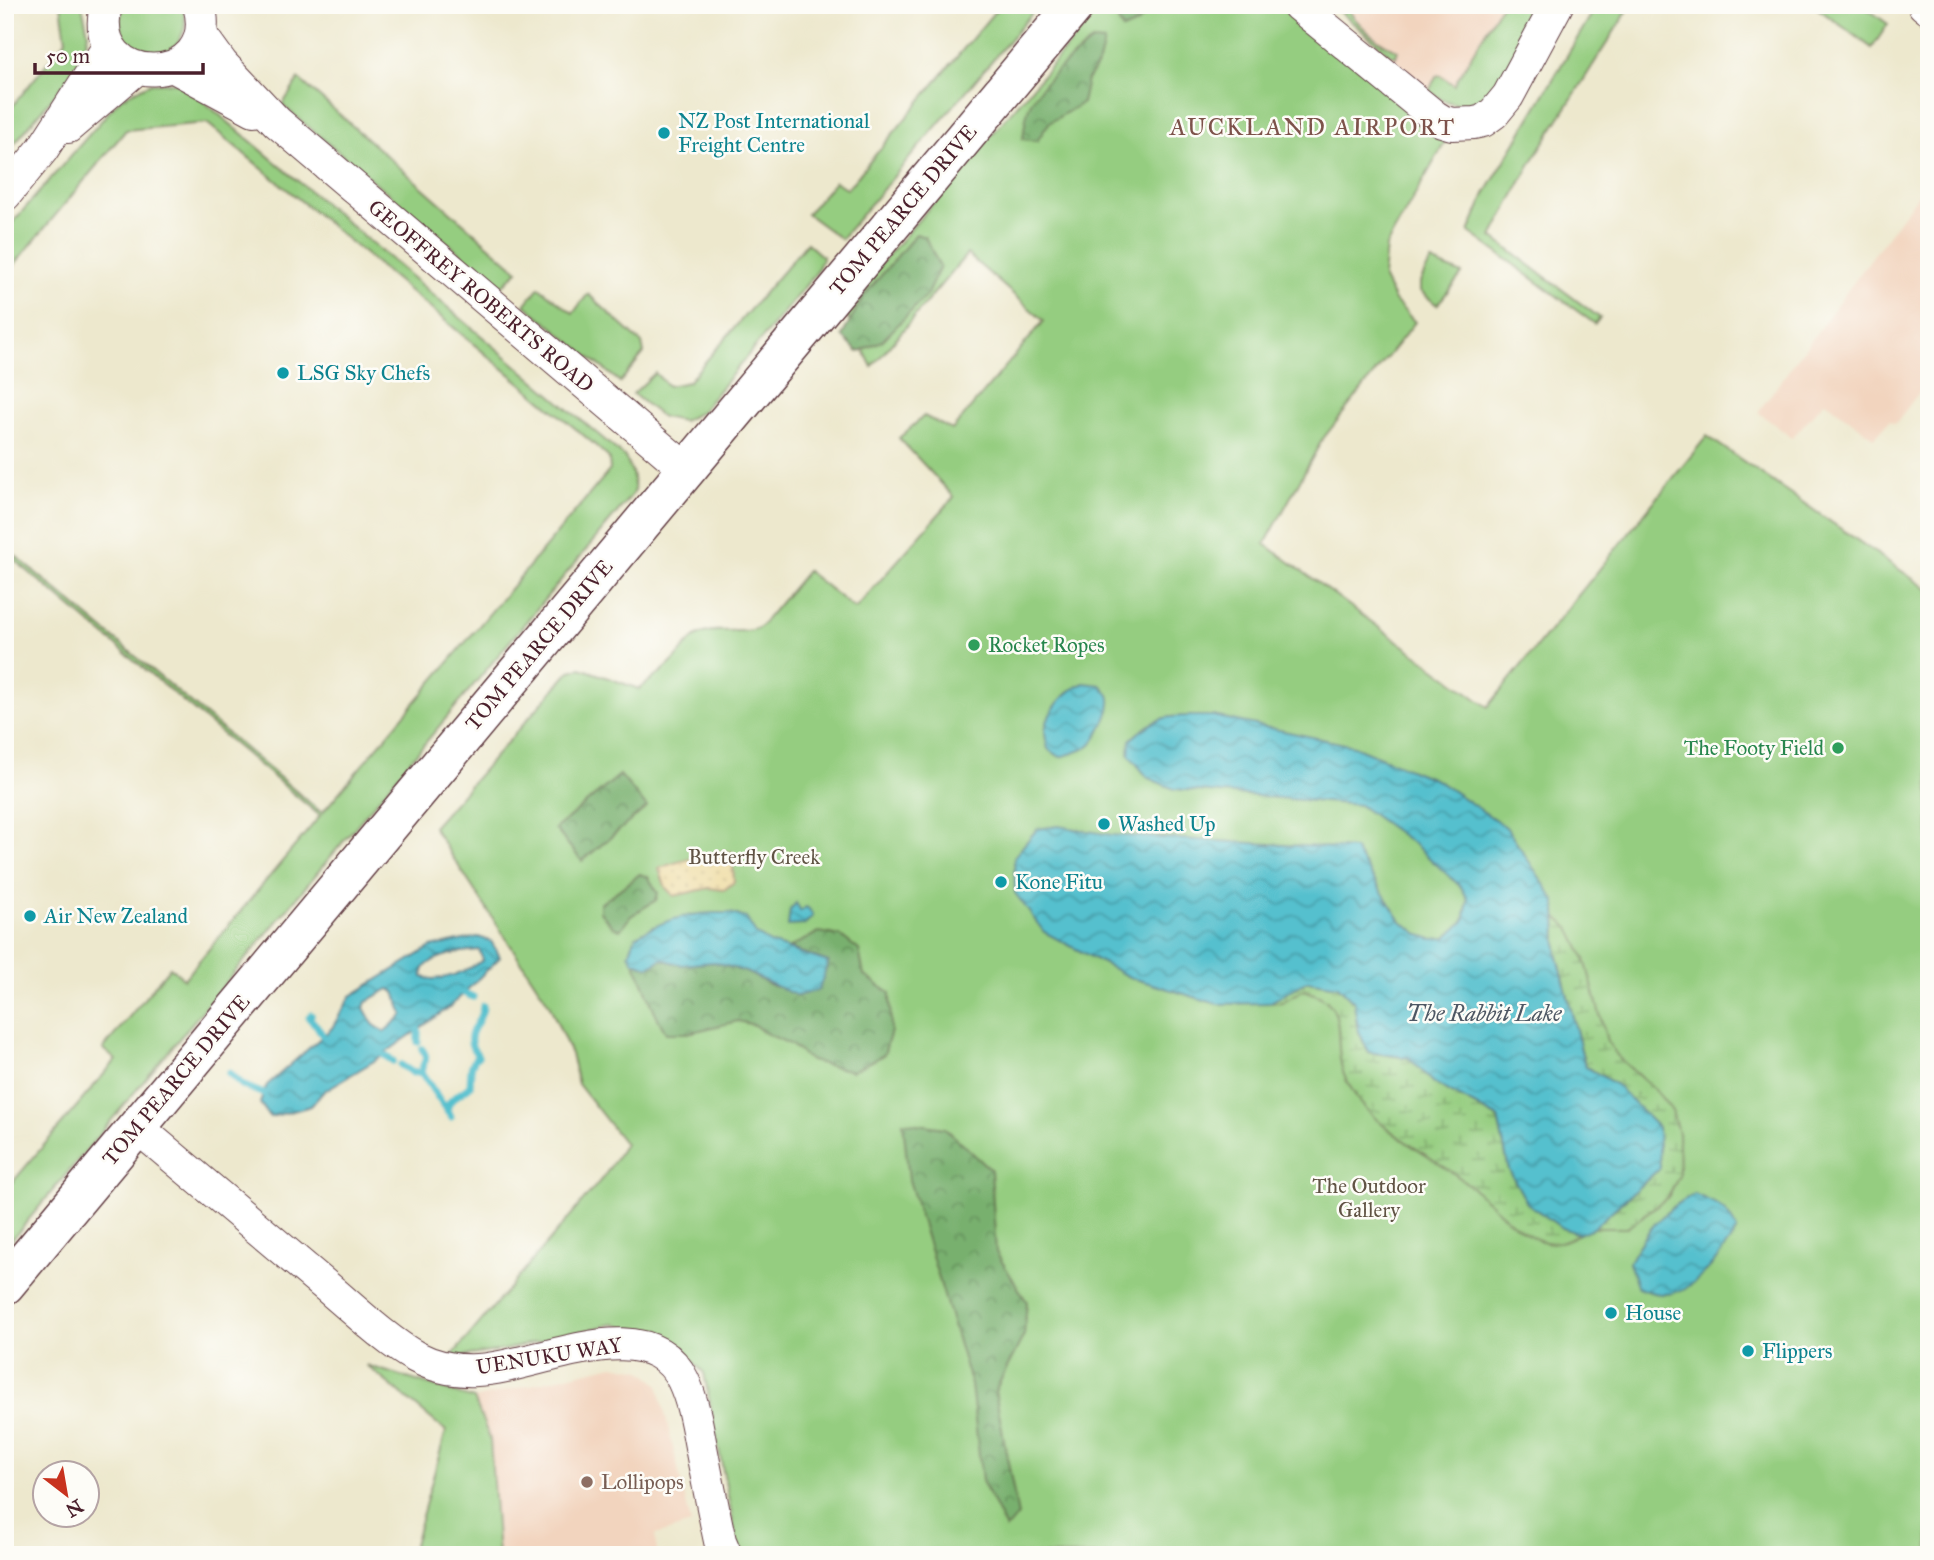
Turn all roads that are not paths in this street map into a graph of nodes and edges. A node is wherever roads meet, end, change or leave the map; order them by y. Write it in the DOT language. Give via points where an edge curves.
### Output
graph roads {
  1 [pos="1075,5"];
  2 [pos="1298,5"];
  3 [pos="1558,5"];
  4 [pos="1924,5"];
  5 [pos="105,6"];
  6 [pos="1929,9"];
  7 [pos="200,20"];
  8 [pos="109,46"];
  9 [pos="174,67"];
  10 [pos="136,69"];
  11 [pos="277,121"];
  12 [pos="42,150"];
  13 [pos="5,195"];
  14 [pos="686,469"];
  15 [pos="137,1127"];
  16 [pos="5,1286"];
  17 [pos="726,1555"];
  1 -- 14 [label="main road, TOM PEARCE DRIVE"];
  2 -- 3 [label="street" via="1434,116 1452,124 1483,121 1494,113"];
  4 -- 6 [label="street"];
  5 -- 8 [label="street"];
  7 -- 9 [label="street" via="192,52"];
  7 -- 11 [label="street, GEOFFREY ROBERTS ROAD" via="222,64"];
  8 -- 10 [label="street" via="120,60"];
  8 -- 12 [label="street"];
  9 -- 10 [label="street"];
  9 -- 11 [label="street, GEOFFREY ROBERTS ROAD"];
  10 -- 12 [label="street"];
  11 -- 14 [label="street, GEOFFREY ROBERTS ROAD"];
  12 -- 13 [label="street"];
  14 -- 15 [label="main road, TOM PEARCE DRIVE"];
  15 -- 16 [label="main road, TOM PEARCE DRIVE"];
  15 -- 17 [label="street, UENUKU WAY" via="414,1356 435,1365 480,1370 625,1343 653,1350 669,1361 690,1395"];
}
